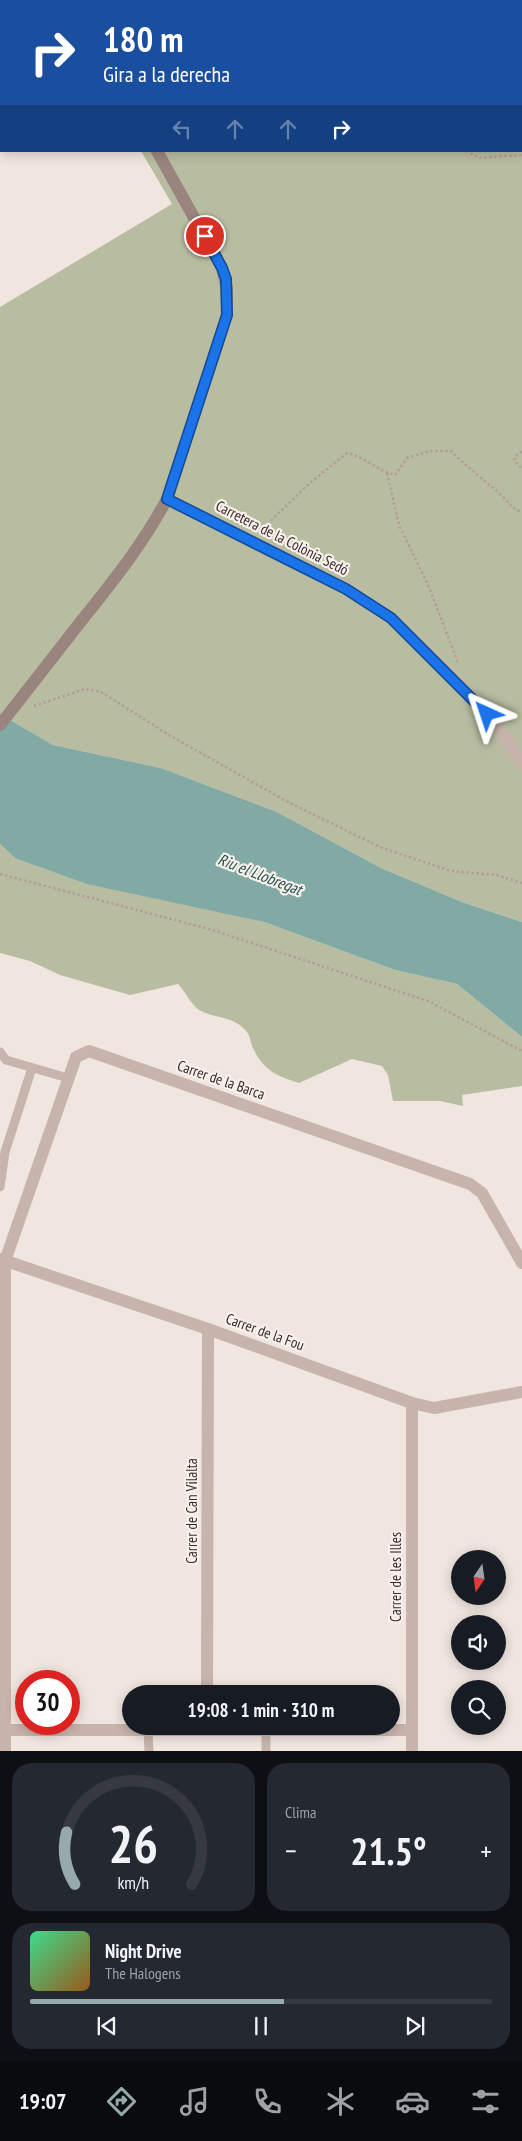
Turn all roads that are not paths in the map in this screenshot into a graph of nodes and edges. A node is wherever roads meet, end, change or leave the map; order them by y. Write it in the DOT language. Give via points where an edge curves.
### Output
graph roads {
  1 [pos="158,152"];
  2 [pos="167,499"];
  3 [pos="0,725"];
  4 [pos="522,764"];
  5 [pos="0,1052"];
  6 [pos="32,1068"];
  7 [pos="68,1078"];
  8 [pos="0,1187"];
  9 [pos="3,1260"];
  10 [pos="522,1263"];
  11 [pos="208,1329"];
  12 [pos="522,1392"];
  13 [pos="412,1403"];
  14 [pos="207,1685"];
  15 [pos="5,1730"];
  16 [pos="122,1730"];
  17 [pos="400,1730"];
  18 [pos="412,1730"];
  19 [pos="148,1735"];
  20 [pos="266,1735"];
  21 [pos="5,1751"];
  22 [pos="149,1751"];
  23 [pos="266,1751"];
  24 [pos="412,1751"];
  1 -- 2 [label="main road" via="215,253 224,274 228,298 223,331"];
  2 -- 3 [label="main road, bridge" via="128,561"];
  2 -- 4 [label="street, Carretera de la Colònia Sedó" via="346,589 391,618 475,700 499,728"];
  5 -- 6 [label="lane" via="6,1060"];
  6 -- 7 [label="lane"];
  6 -- 8 [label="lane" via="5,1152"];
  7 -- 9 [label="street, Carrer de la Barca"];
  7 -- 10 [label="street, Carrer de la Barca" via="76,1057 89,1051 470,1184 482,1193"];
  9 -- 11 [label="street, Carrer de la Fou"];
  9 -- 15 [label="street, Carrer de la Barca"];
  11 -- 13 [label="street, Carrer de la Fou"];
  11 -- 14 [label="street, Carrer de Can Vilalta"];
  12 -- 13 [label="street, Carrer de la Fou" via="434,1408"];
  13 -- 18 [label="street, Carrer de les Illes"];
  15 -- 16 [label="street"];
  15 -- 21 [label="street, Carrer de la Barca"];
  17 -- 18 [label="street"];
  18 -- 24 [label="street, Carrer de les Illes"];
  19 -- 22 [label="lane"];
  20 -- 23 [label="lane"];
}
